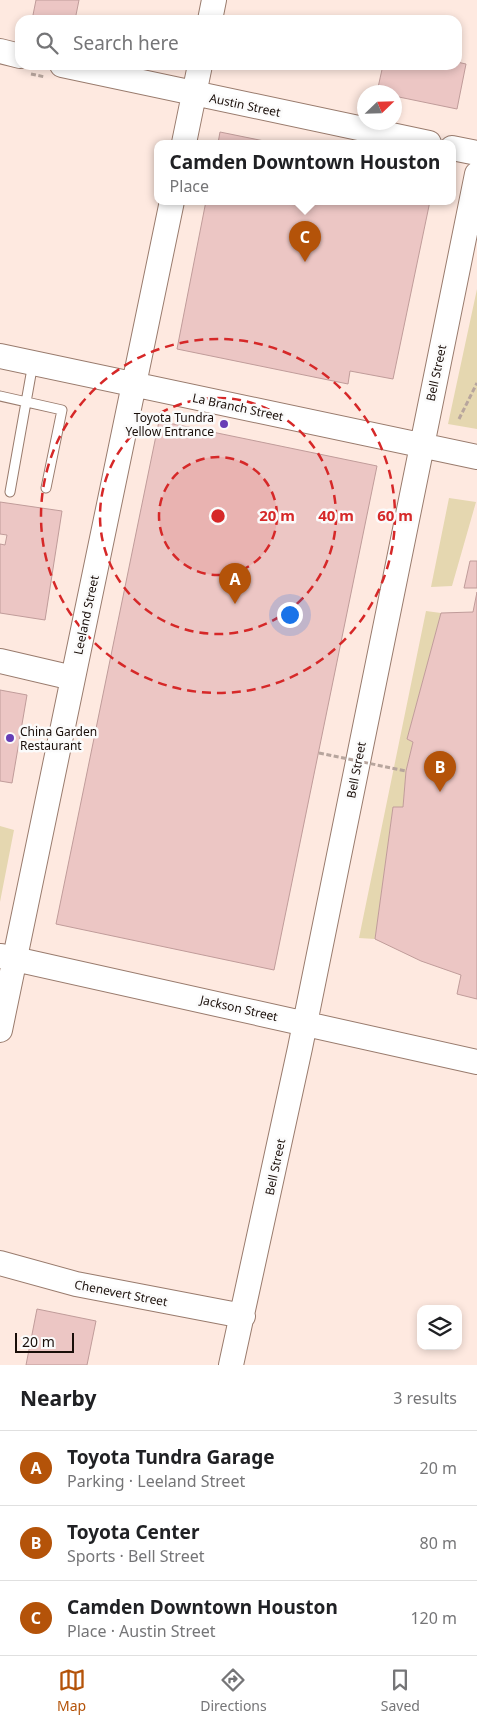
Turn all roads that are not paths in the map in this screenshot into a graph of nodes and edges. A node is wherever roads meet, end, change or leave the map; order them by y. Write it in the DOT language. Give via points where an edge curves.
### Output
graph roads {
  1 [pos="214,0"];
  2 [pos="211,15"];
  3 [pos="0,52"];
  4 [pos="15,55"];
  5 [pos="85,70"];
  6 [pos="199,70"];
  7 [pos="195,94"];
  8 [pos="185,140"];
  9 [pos="415,140"];
  10 [pos="456,149"];
  11 [pos="477,153"];
  12 [pos="477,174"];
  13 [pos="171,205"];
  14 [pos="0,356"];
  15 [pos="33,363"];
  16 [pos="134,384"];
  17 [pos="0,396"];
  18 [pos="26,402"];
  19 [pos="422,446"];
  20 [pos="477,457"];
  21 [pos="46,488"];
  22 [pos="10,492"];
  23 [pos="0,661"];
  24 [pos="73,678"];
  25 [pos="8,957"];
  26 [pos="305,1022"];
  27 [pos="0,1030"];
  28 [pos="477,1062"];
  29 [pos="0,1263"];
  30 [pos="243,1316"];
  31 [pos="231,1365"];
  1 -- 2 [label="street"];
  3 -- 4 [label="street"];
  5 -- 7 [label="street, Austin Street"];
  6 -- 7 [label="street"];
  7 -- 8 [label="street"];
  7 -- 9 [label="street, Austin Street"];
  10 -- 11 [label="street"];
  12 -- 19 [label="street, Bell Street"];
  13 -- 16 [label="street, Leeland Street"];
  14 -- 15 [label="street, La Branch Street"];
  15 -- 16 [label="street, La Branch Street"];
  15 -- 18 [label="lane"];
  16 -- 19 [label="street, La Branch Street"];
  16 -- 24 [label="street, Leeland Street"];
  17 -- 18 [label="lane"];
  18 -- 21 [label="lane" via="62,410"];
  18 -- 22 [label="lane"];
  19 -- 20 [label="street, La Branch Street"];
  19 -- 26 [label="street, Bell Street"];
  23 -- 24 [label="street"];
  24 -- 25 [label="street, Leeland Street"];
  25 -- 26 [label="street, Jackson Street"];
  25 -- 27 [label="street, Leeland Street"];
  26 -- 28 [label="street, Jackson Street"];
  26 -- 30 [label="street, Bell Street"];
  29 -- 30 [label="street, Chenevert Street" via="76,1284"];
  30 -- 31 [label="street, Bell Street"];
}
